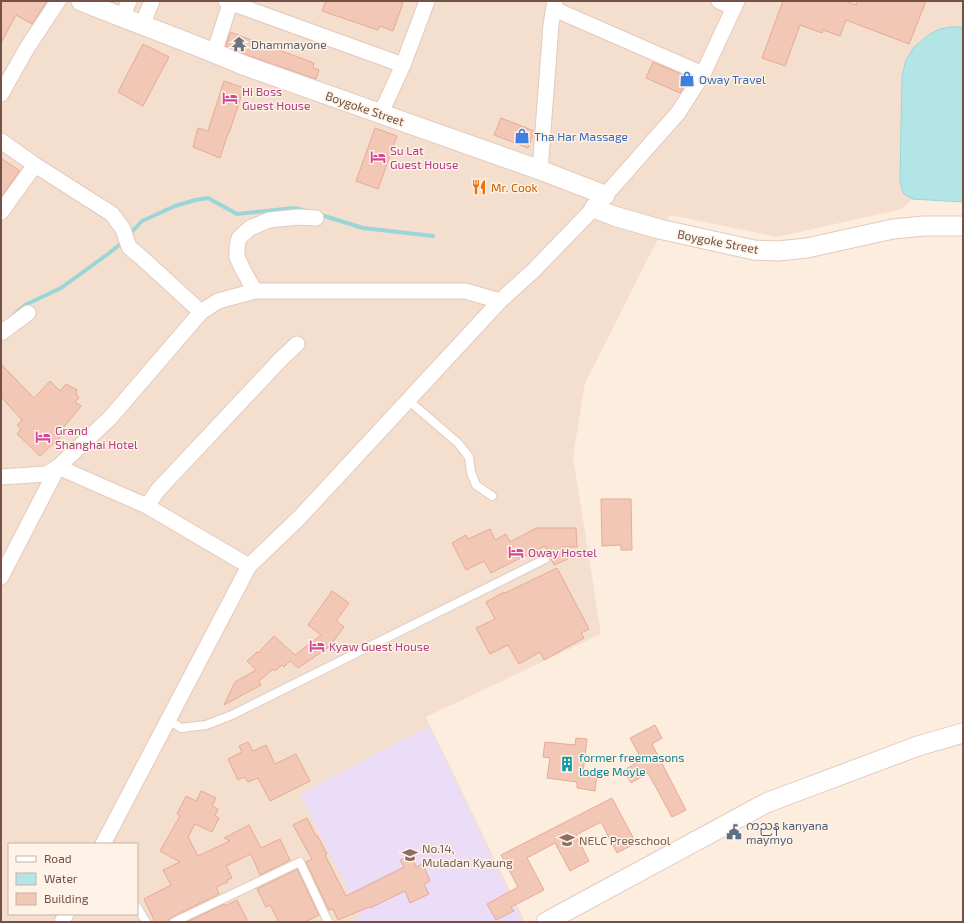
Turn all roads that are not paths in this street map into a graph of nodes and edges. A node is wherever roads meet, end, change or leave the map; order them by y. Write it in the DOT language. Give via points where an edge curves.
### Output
graph roads {
  1 [pos="58,1"];
  2 [pos="81,1"];
  3 [pos="152,1"];
  4 [pos="427,1"];
  5 [pos="719,1"];
  6 [pos="229,2"];
  7 [pos="554,5"];
  8 [pos="736,5"];
  9 [pos="126,9"];
  10 [pos="142,25"];
  11 [pos="214,53"];
  12 [pos="403,65"];
  13 [pos="703,74"];
  14 [pos="1,94"];
  15 [pos="382,113"];
  16 [pos="1,141"];
  17 [pos="35,165"];
  18 [pos="540,170"];
  19 [pos="600,201"];
  20 [pos="1,212"];
  21 [pos="316,218"];
  22 [pos="963,226"];
  23 [pos="254,292"];
  24 [pos="500,301"];
  25 [pos="201,312"];
  26 [pos="28,313"];
  27 [pos="1,333"];
  28 [pos="297,344"];
  29 [pos="408,400"];
  30 [pos="58,467"];
  31 [pos="1,476"];
  32 [pos="492,496"];
  33 [pos="146,506"];
  34 [pos="545,559"];
  35 [pos="249,566"];
  36 [pos="1,577"];
  37 [pos="169,720"];
  38 [pos="963,733"];
  39 [pos="104,843"];
  40 [pos="138,909"];
  41 [pos="146,922"];
  42 [pos="174,922"];
  43 [pos="328,922"];
  44 [pos="546,922"];
  1 -- 14 [label="street"];
  2 -- 9 [label="street, Boygoke Street"];
  3 -- 10 [label="street"];
  4 -- 12 [label="street"];
  5 -- 8 [label="street"];
  6 -- 11 [label="street"];
  6 -- 12 [label="street"];
  7 -- 13 [label="street"];
  7 -- 18 [label="street" via="550,25"];
  8 -- 13 [label="street"];
  9 -- 10 [label="street, Boygoke Street"];
  10 -- 11 [label="street, Boygoke Street"];
  11 -- 15 [label="street, Boygoke Street"];
  12 -- 15 [label="street"];
  13 -- 19 [label="street" via="678,113"];
  15 -- 18 [label="street, Boygoke Street"];
  16 -- 17 [label="street"];
  17 -- 20 [label="street"];
  17 -- 25 [label="street" via="112,214 123,229 129,247"];
  18 -- 19 [label="street, Boygoke Street"];
  19 -- 22 [label="street, Boygoke Street" via="614,216 659,230 754,250 807,248 893,229"];
  19 -- 24 [label="street" via="533,271"];
  21 -- 23 [label="street" via="269,220 250,228 239,238 236,247 237,257"];
  23 -- 24 [label="street" via="465,292"];
  23 -- 25 [label="street" via="218,300"];
  24 -- 29 [label="street"];
  25 -- 30 [label="street" via="110,418"];
  26 -- 27 [label="street"];
  28 -- 33 [label="street" via="158,490"];
  29 -- 32 [label="lane" via="458,443 469,456 476,485"];
  29 -- 35 [label="street" via="300,517"];
  30 -- 31 [label="street" via="46,474"];
  30 -- 33 [label="street"];
  30 -- 36 [label="street"];
  33 -- 35 [label="street"];
  34 -- 37 [label="lane" via="232,715 206,725 181,728"];
  35 -- 37 [label="street"];
  37 -- 39 [label="street"];
  38 -- 44 [label="street" via="918,746 766,803"];
  40 -- 41 [label="lane"];
  42 -- 43 [label="lane" via="300,862"];
}
